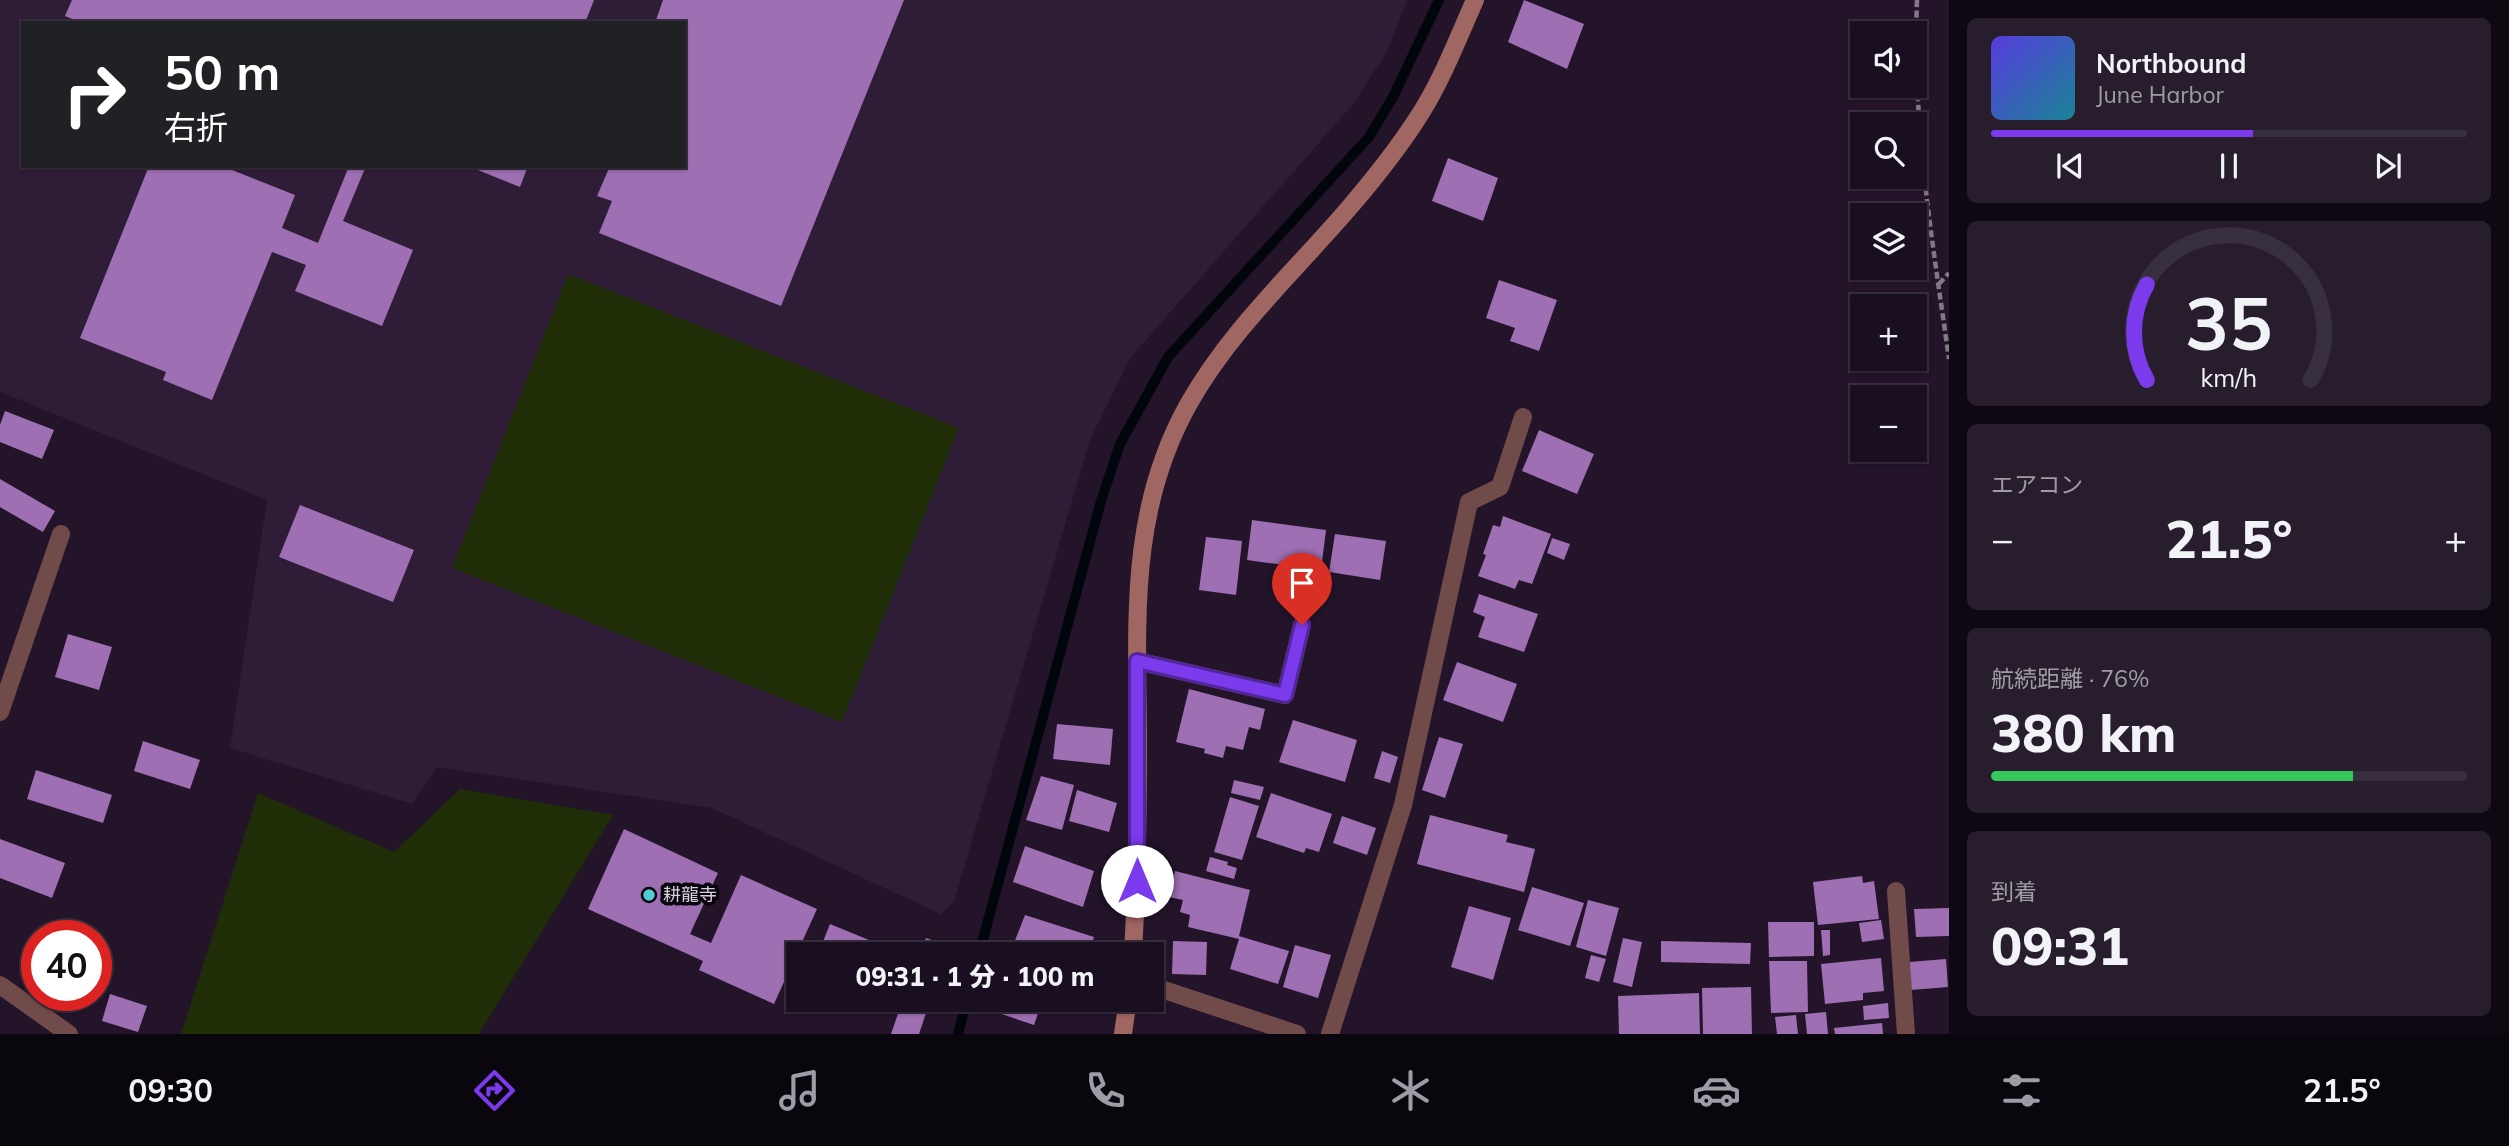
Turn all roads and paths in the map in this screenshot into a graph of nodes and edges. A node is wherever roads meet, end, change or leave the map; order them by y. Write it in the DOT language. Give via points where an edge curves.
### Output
graph roads {
  1 [pos="1475,0"];
  2 [pos="1917,0"];
  3 [pos="1949,273"];
  4 [pos="1939,285"];
  5 [pos="1949,359"];
  6 [pos="1523,417"];
  7 [pos="61,534"];
  8 [pos="1302,625"];
  9 [pos="1137,661"];
  10 [pos="0,712"];
  11 [pos="1896,891"];
  12 [pos="1134,942"];
  13 [pos="0,985"];
  14 [pos="1164,990"];
  15 [pos="1126,1012"];
  16 [pos="69,1034"];
  17 [pos="1123,1034"];
  18 [pos="1297,1034"];
  19 [pos="1330,1034"];
  20 [pos="1906,1034"];
  1 -- 9 [label="street" via="1417,119 1351,206 1225,348 1187,406 1147,510 1139,563"];
  2 -- 4 [label="path" via="1919,129"];
  3 -- 4 [label="path"];
  4 -- 5 [label="path"];
  6 -- 19 [label="street" via="1500,487 1469,502 1403,805"];
  7 -- 10 [label="street"];
  8 -- 9 [label="street" via="1285,695"];
  9 -- 12 [label="street"];
  11 -- 20 [label="street"];
  13 -- 16 [label="street"];
  14 -- 18 [label="street"];
  15 -- 17 [label="street"];
}
